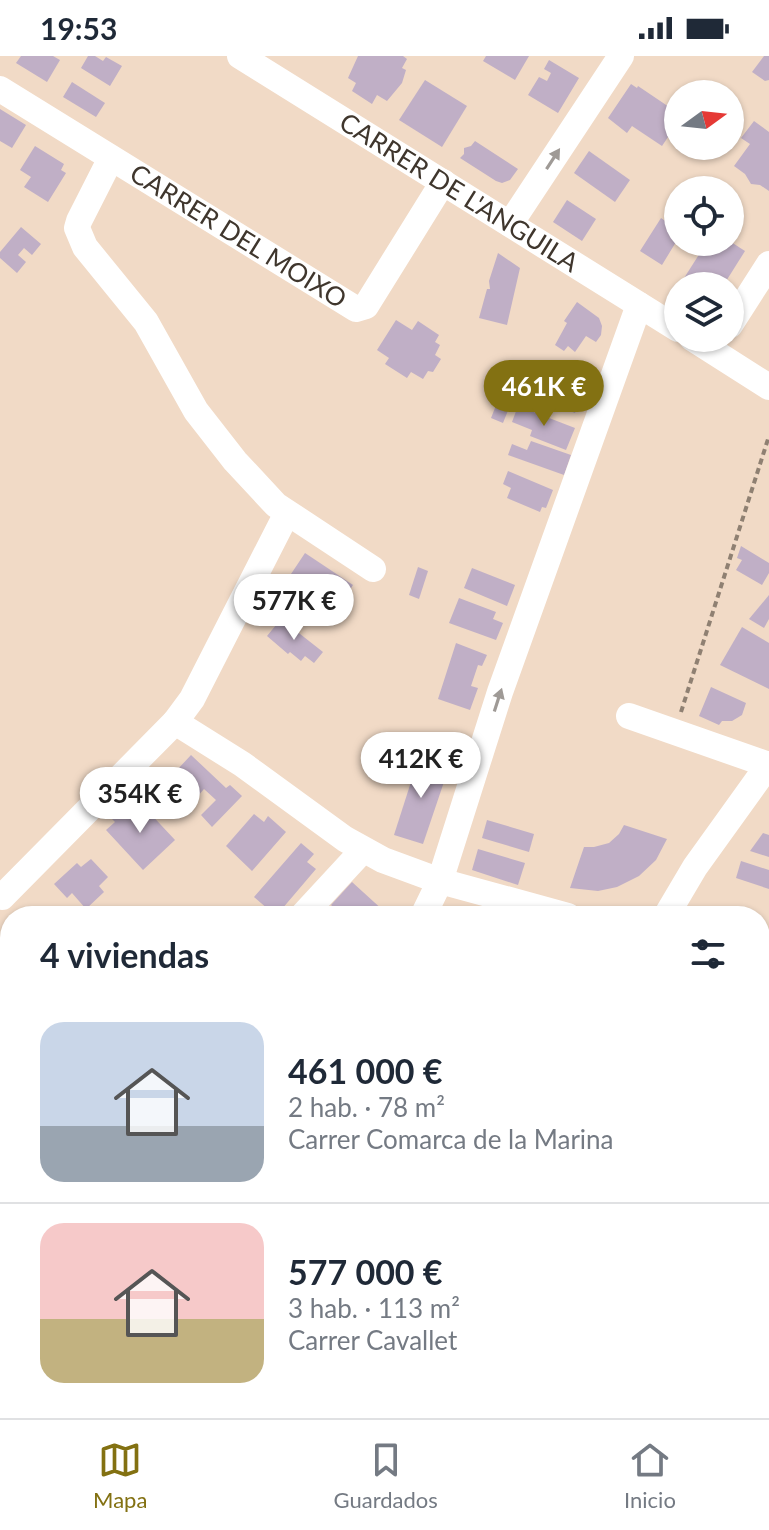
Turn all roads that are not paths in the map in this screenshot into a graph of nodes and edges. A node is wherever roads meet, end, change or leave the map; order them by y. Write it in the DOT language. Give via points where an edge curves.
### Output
graph roads {
  1 [pos="240,56"];
  2 [pos="607,61"];
  3 [pos="0,89"];
  4 [pos="111,158"];
  5 [pos="443,182"];
  6 [pos="510,224"];
  7 [pos="769,264"];
  8 [pos="744,303"];
  9 [pos="639,305"];
  10 [pos="664,320"];
  11 [pos="722,352"];
  12 [pos="769,387"];
  13 [pos="287,513"];
  14 [pos="373,569"];
  15 [pos="629,716"];
  16 [pos="175,722"];
  17 [pos="769,764"];
  18 [pos="363,850"];
  19 [pos="440,881"];
  20 [pos="2,897"];
  21 [pos="311,906"];
  22 [pos="428,906"];
  23 [pos="531,906"];
  24 [pos="672,906"];
  1 -- 5 [label="street, CARRER DE L'ANGUILA"];
  6 -- 2 [label="street, one-way"];
  3 -- 4 [label="street, CARRER DEL MOIXO"];
  4 -- 5 [label="street, CARRER DEL MOIXO" via="356,309 366,306"];
  4 -- 13 [label="street" via="79,221 79,236 146,322 215,438"];
  5 -- 6 [label="street, CARRER DE L'ANGUILA"];
  6 -- 9 [label="street, CARRER DE L'ANGUILA"];
  7 -- 8 [label="street"];
  9 -- 10 [label="street, CARRER DE L'ANGUILA"];
  19 -- 9 [label="street, one-way" via="500,692"];
  11 -- 12 [label="street"];
  13 -- 14 [label="street"];
  13 -- 16 [label="street" via="192,699"];
  15 -- 17 [label="street"];
  16 -- 18 [label="street"];
  16 -- 20 [label="street"];
  17 -- 24 [label="street"];
  18 -- 19 [label="street"];
  18 -- 21 [label="street"];
  19 -- 22 [label="street"];
  19 -- 23 [label="street"];
}
